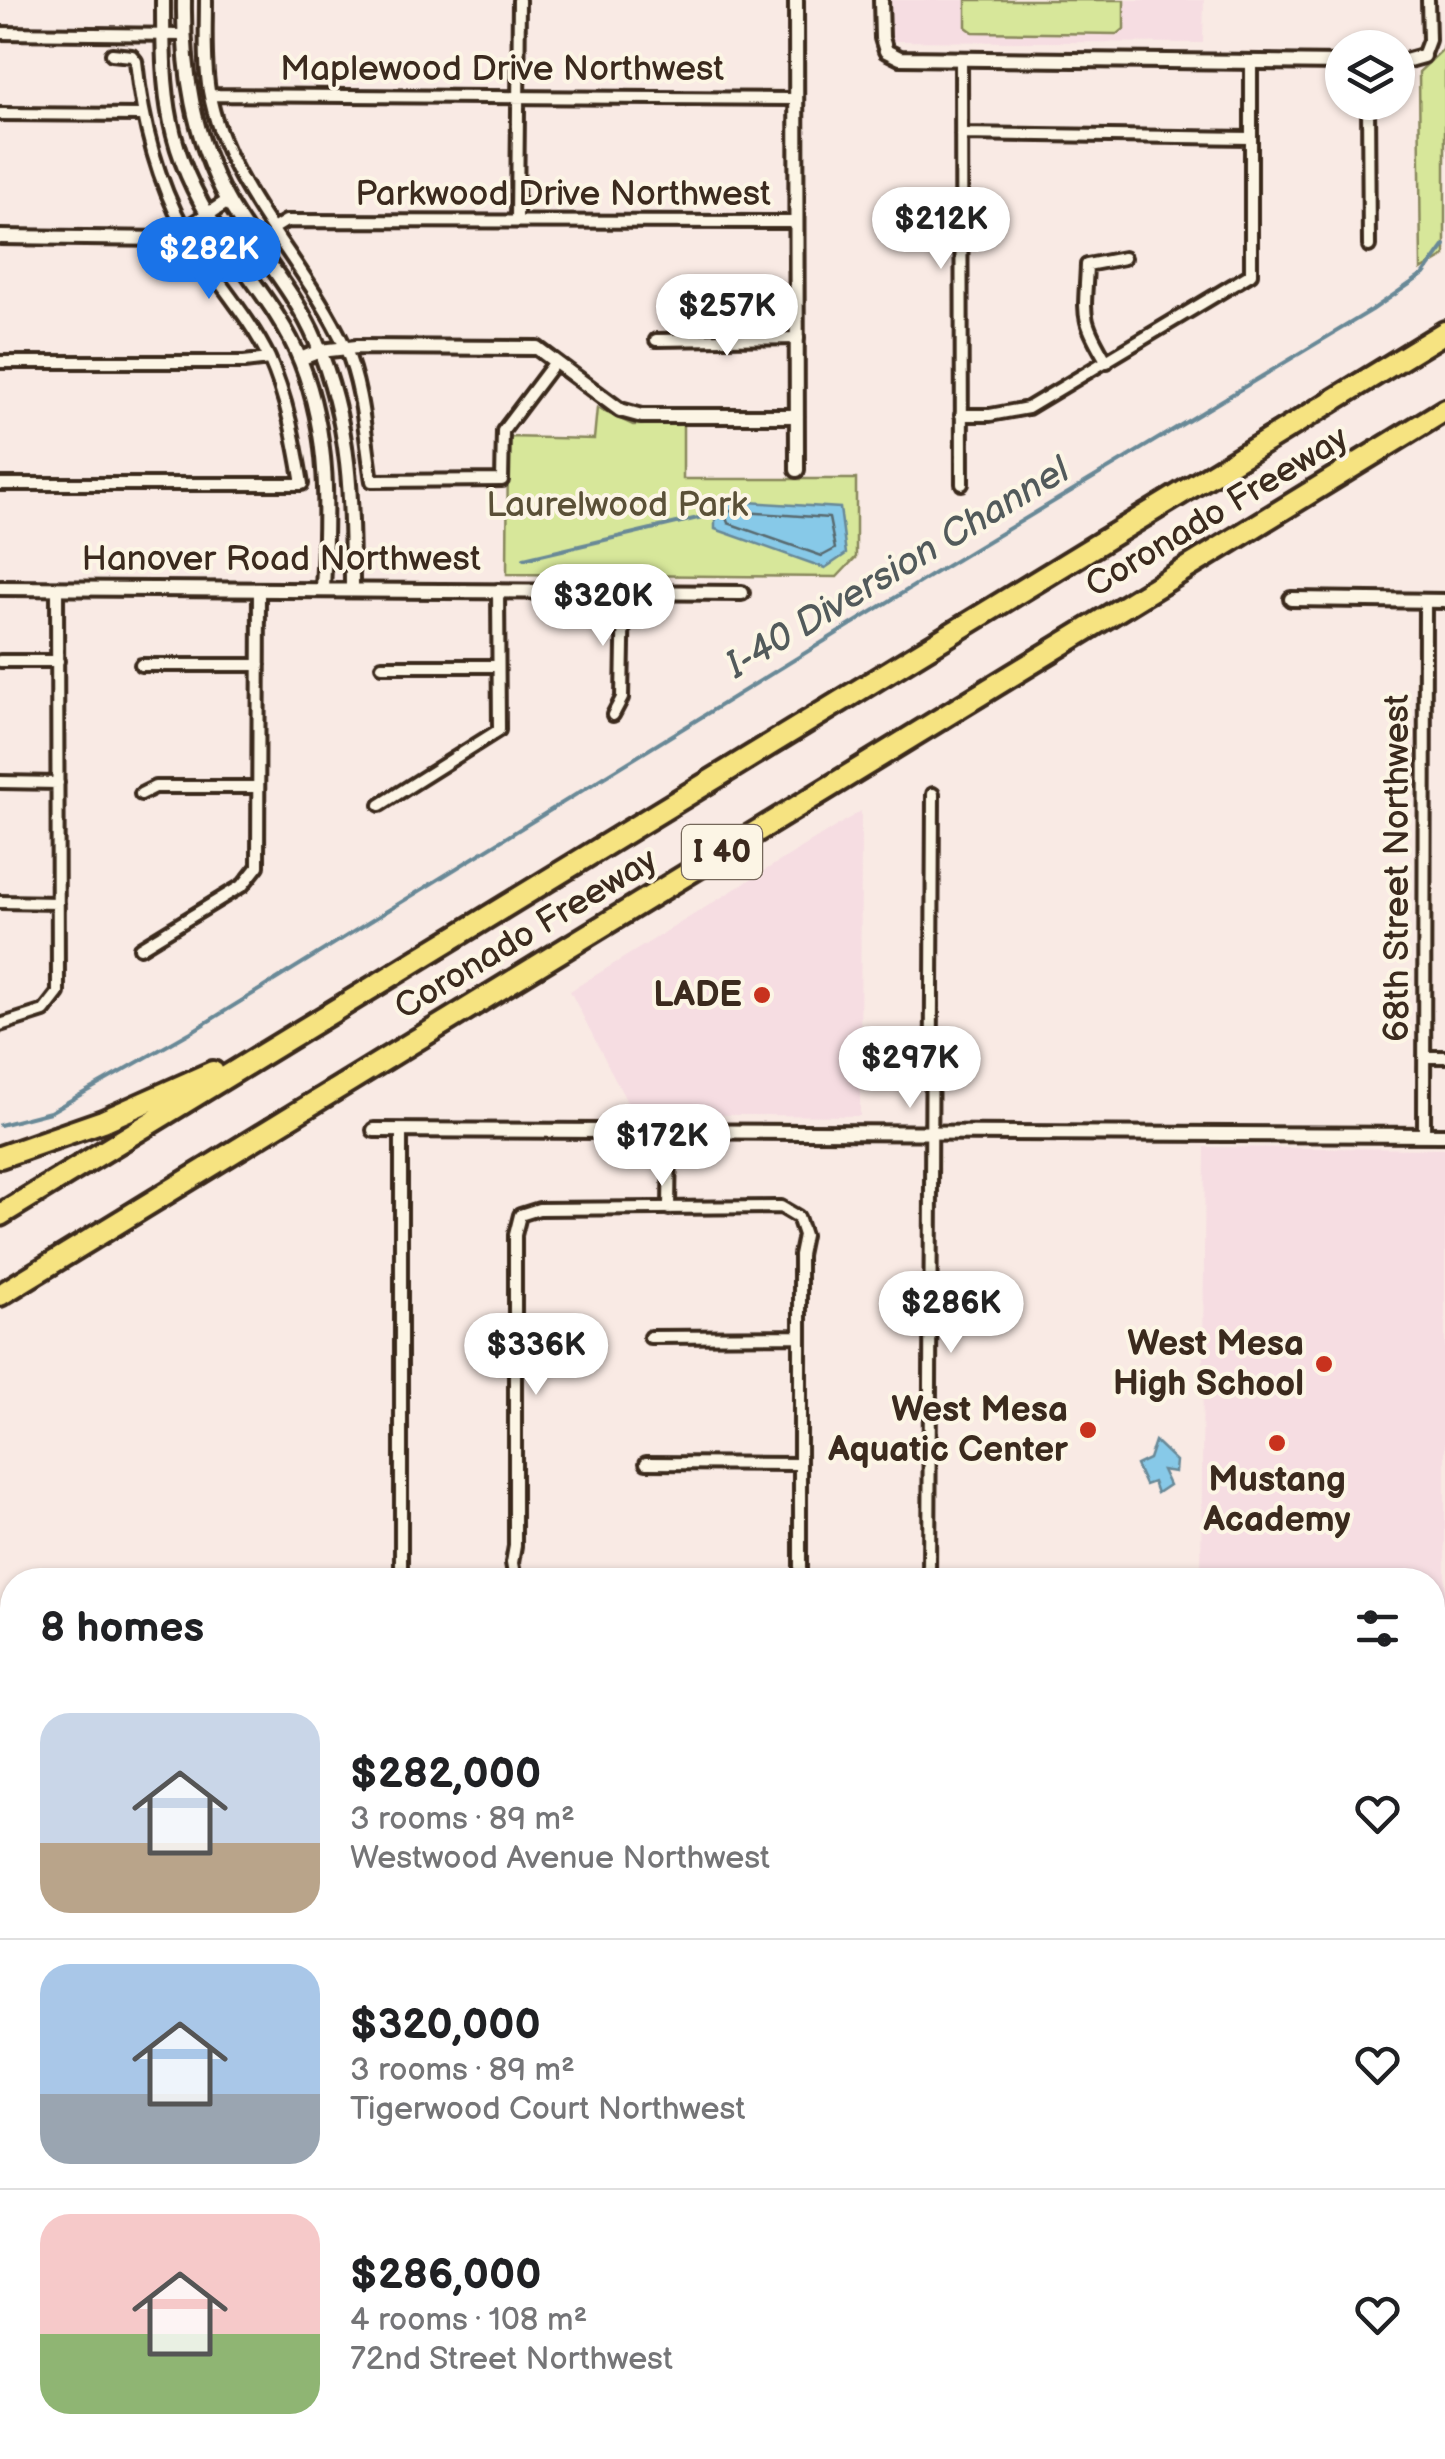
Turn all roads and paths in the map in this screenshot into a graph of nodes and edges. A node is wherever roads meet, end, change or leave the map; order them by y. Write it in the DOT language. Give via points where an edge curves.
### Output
graph roads {
  1 [pos="163,0"];
  2 [pos="184,0"];
  3 [pos="206,0"];
  4 [pos="520,0"];
  5 [pos="796,0"];
  6 [pos="882,0"];
  7 [pos="1428,0"];
  8 [pos="0,33"];
  9 [pos="184,34"];
  10 [pos="163,36"];
  11 [pos="112,54"];
  12 [pos="1423,56"];
  13 [pos="1415,58"];
  14 [pos="961,60"];
  15 [pos="1252,62"];
  16 [pos="1325,63"];
  17 [pos="210,95"];
  18 [pos="519,97"];
  19 [pos="794,99"];
  20 [pos="0,114"];
  21 [pos="142,115"];
  22 [pos="1368,120"];
  23 [pos="961,134"];
  24 [pos="1250,138"];
  25 [pos="228,201"];
  26 [pos="208,214"];
  27 [pos="517,221"];
  28 [pos="795,222"];
  29 [pos="185,230"];
  30 [pos="273,230"];
  31 [pos="0,237"];
  32 [pos="1369,246"];
  33 [pos="1124,258"];
  34 [pos="1445,332"];
  35 [pos="798,338"];
  36 [pos="656,340"];
  37 [pos="346,348"];
  38 [pos="320,352"];
  39 [pos="269,359"];
  40 [pos="300,359"];
  41 [pos="0,362"];
  42 [pos="555,362"];
  43 [pos="1107,362"];
  44 [pos="1445,410"];
  45 [pos="961,415"];
  46 [pos="797,416"];
  47 [pos="796,470"];
  48 [pos="0,484"];
  49 [pos="962,484"];
  50 [pos="0,588"];
  51 [pos="57,588"];
  52 [pos="323,588"];
  53 [pos="352,588"];
  54 [pos="259,589"];
  55 [pos="498,590"];
  56 [pos="624,591"];
  57 [pos="742,593"];
  58 [pos="1290,598"];
  59 [pos="1426,600"];
  60 [pos="1445,600"];
  61 [pos="0,661"];
  62 [pos="58,661"];
  63 [pos="141,665"];
  64 [pos="259,665"];
  65 [pos="382,666"];
  66 [pos="498,666"];
  67 [pos="613,715"];
  68 [pos="0,782"];
  69 [pos="58,783"];
  70 [pos="258,787"];
  71 [pos="141,794"];
  72 [pos="933,794"];
  73 [pos="380,805"];
  74 [pos="0,902"];
  75 [pos="58,903"];
  76 [pos="140,948"];
  77 [pos="0,1025"];
  78 [pos="288,1038"];
  79 [pos="1424,1057"];
  80 [pos="1445,1057"];
  81 [pos="374,1130"];
  82 [pos="401,1130"];
  83 [pos="670,1132"];
  84 [pos="933,1132"];
  85 [pos="1424,1135"];
  86 [pos="1445,1135"];
  87 [pos="0,1157"];
  88 [pos="669,1209"];
  89 [pos="0,1215"];
  90 [pos="0,1295"];
  91 [pos="800,1336"];
  92 [pos="650,1337"];
  93 [pos="646,1463"];
  94 [pos="800,1464"];
  95 [pos="400,1568"];
  96 [pos="513,1568"];
  97 [pos="800,1568"];
  98 [pos="929,1568"];
  1 -- 10 [label="street"];
  2 -- 9 [label="street"];
  3 -- 17 [label="street"];
  4 -- 18 [label="street"];
  5 -- 19 [label="street"];
  6 -- 14 [label="street" via="886,51 900,58"];
  7 -- 12 [label="street"];
  8 -- 10 [label="street"];
  9 -- 10 [label="street"];
  9 -- 25 [label="street" via="202,146"];
  10 -- 26 [label="street" via="164,98 182,166"];
  11 -- 21 [label="street" via="136,60"];
  12 -- 13 [label="street"];
  14 -- 15 [label="street"];
  14 -- 23 [label="street"];
  15 -- 16 [label="street"];
  15 -- 24 [label="street"];
  17 -- 18 [label="street, Maplewood Drive Northwest"];
  17 -- 30 [label="street" via="235,164"];
  18 -- 19 [label="street, Maplewood Drive Northwest"];
  18 -- 27 [label="street"];
  19 -- 28 [label="street"];
  20 -- 21 [label="street"];
  21 -- 29 [label="street" via="159,176"];
  22 -- 32 [label="street"];
  23 -- 24 [label="street"];
  23 -- 45 [label="street"];
  24 -- 43 [label="street" via="1252,274"];
  25 -- 26 [label="street"];
  25 -- 38 [label="street" via="286,286"];
  26 -- 29 [label="street"];
  26 -- 40 [label="street"];
  27 -- 28 [label="street, Parkwood Drive Northwest"];
  27 -- 30 [label="street, Parkwood Drive Northwest" via="286,222"];
  28 -- 35 [label="street"];
  29 -- 31 [label="street" via="170,238"];
  29 -- 39 [label="street"];
  30 -- 37 [label="street"];
  33 -- 43 [label="street" via="1086,265 1086,328"];
  34 -- 78 [label="highway, Coronado Freeway / I 40"];
  35 -- 36 [label="street"];
  35 -- 46 [label="street"];
  37 -- 38 [label="street"];
  37 -- 42 [label="street" via="537,348"];
  37 -- 42 [label="street" via="372,481 502,480 503,431"];
  38 -- 40 [label="street"];
  38 -- 53 [label="street" via="349,454"];
  39 -- 41 [label="street"];
  39 -- 48 [label="street" via="292,424 302,484"];
  40 -- 52 [label="street" via="322,431"];
  42 -- 46 [label="street" via="620,410 642,416"];
  43 -- 45 [label="street" via="1028,408"];
  44 -- 90 [label="highway, Coronado Freeway / I 40"];
  45 -- 49 [label="street"];
  46 -- 47 [label="street"];
  50 -- 51 [label="street, Hanover Road Northwest"];
  51 -- 54 [label="street, Hanover Road Northwest"];
  51 -- 62 [label="street"];
  52 -- 53 [label="street, Hanover Road Northwest"];
  52 -- 54 [label="street, Hanover Road Northwest"];
  53 -- 55 [label="street, Hanover Road Northwest"];
  54 -- 64 [label="street"];
  55 -- 56 [label="street, Hanover Road Northwest"];
  55 -- 66 [label="street"];
  56 -- 57 [label="street, Hanover Road Northwest"];
  56 -- 67 [label="street" via="622,698"];
  58 -- 59 [label="street"];
  59 -- 60 [label="street"];
  59 -- 79 [label="street, 68th Street Northwest"];
  61 -- 62 [label="street"];
  62 -- 69 [label="street"];
  63 -- 64 [label="street"];
  64 -- 70 [label="street"];
  65 -- 66 [label="street"];
  66 -- 73 [label="street" via="499,730"];
  68 -- 69 [label="street"];
  69 -- 75 [label="street"];
  70 -- 71 [label="street" via="155,788"];
  70 -- 76 [label="street" via="258,866 252,876"];
  72 -- 84 [label="street"];
  74 -- 75 [label="street"];
  75 -- 77 [label="street" via="58,993 44,1011"];
  78 -- 87 [label="highway" via="104,1121"];
  78 -- 89 [label="highway, Coronado Freeway / I 40"];
  79 -- 80 [label="street"];
  79 -- 85 [label="street, 68th Street Northwest"];
  81 -- 82 [label="street"];
  82 -- 83 [label="street"];
  82 -- 95 [label="street"];
  83 -- 84 [label="street"];
  83 -- 88 [label="street"];
  84 -- 85 [label="street"];
  84 -- 98 [label="street"];
  85 -- 86 [label="street"];
  88 -- 91 [label="street" via="781,1206 798,1217 804,1236"];
  88 -- 96 [label="street" via="539,1209 520,1215"];
  91 -- 92 [label="street"];
  91 -- 94 [label="street"];
  93 -- 94 [label="street"];
  94 -- 97 [label="street"];
}
